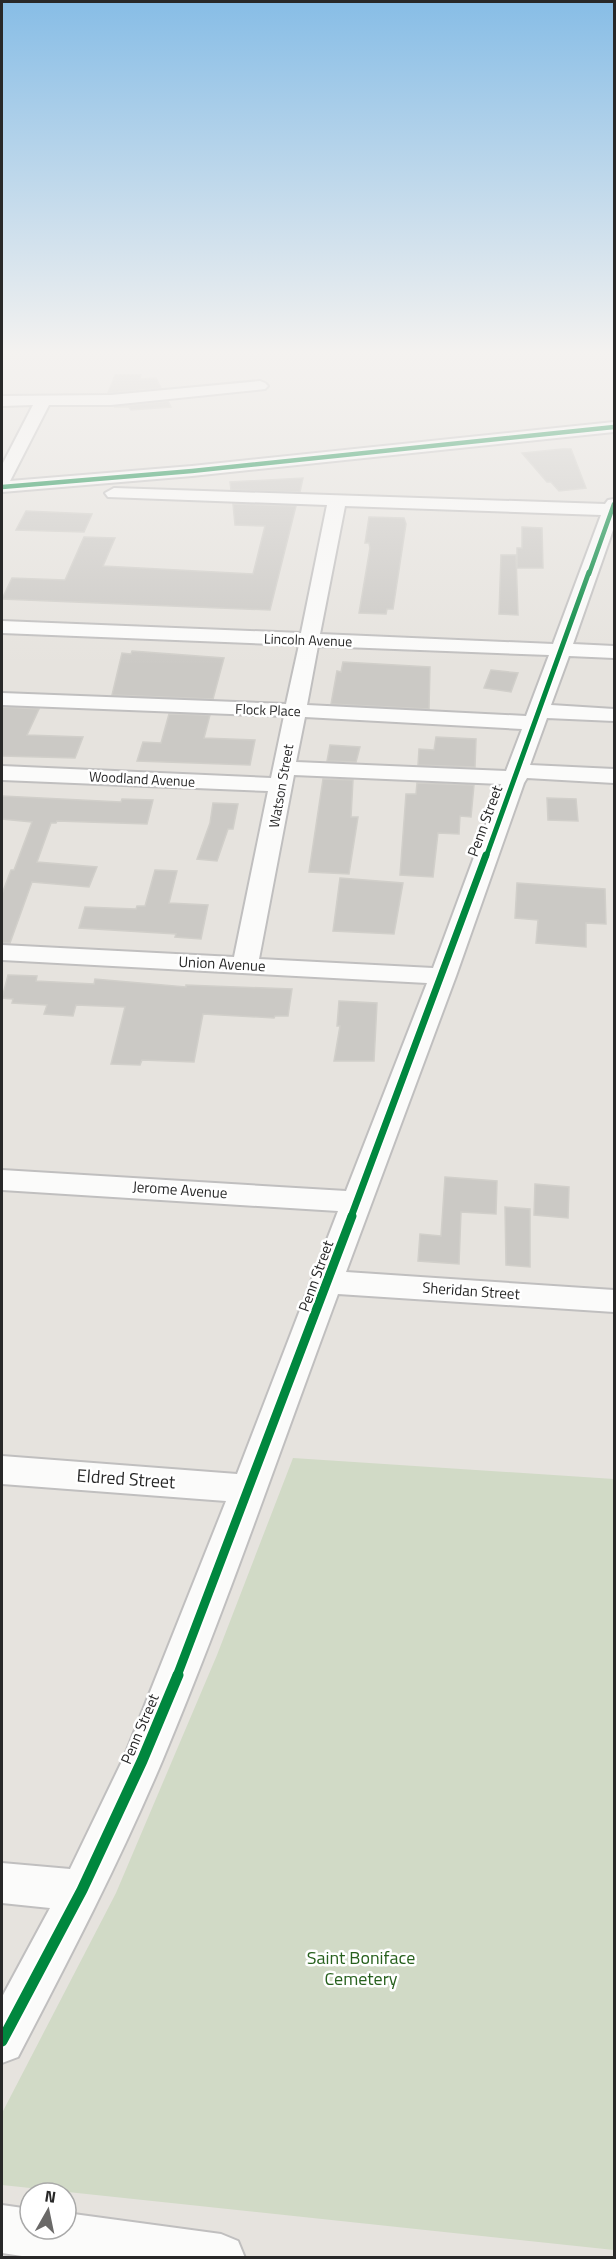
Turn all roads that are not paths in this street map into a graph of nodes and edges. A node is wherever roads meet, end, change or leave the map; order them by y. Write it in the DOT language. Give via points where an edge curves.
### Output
graph roads {
  1 [pos="15,455"];
  2 [pos="342,455"];
  3 [pos="2,480"];
  4 [pos="2,487"];
  5 [pos="337,501"];
  6 [pos="614,508"];
  7 [pos="2,627"];
  8 [pos="310,640"];
  9 [pos="561,650"];
  10 [pos="615,652"];
  11 [pos="2,699"];
  12 [pos="295,711"];
  13 [pos="615,715"];
  14 [pos="537,717"];
  15 [pos="2,773"];
  16 [pos="517,774"];
  17 [pos="615,776"];
  18 [pos="283,777"];
  19 [pos="2,953"];
  20 [pos="245,965"];
  21 [pos="443,976"];
  22 [pos="2,1180"];
  23 [pos="358,1202"];
  24 [pos="328,1282"];
  25 [pos="615,1300"];
  26 [pos="2,1470"];
  27 [pos="250,1489"];
  28 [pos="2,1882"];
  29 [pos="82,1890"];
  30 [pos="2,2041"];
  31 [pos="2,2229"];
  32 [pos="221,2258"];
  1 -- 3 [label="street"];
  2 -- 4 [label="street"];
  4 -- 5 [label="street"];
  5 -- 6 [label="street"];
  5 -- 8 [label="street, Watson Street"];
  6 -- 9 [label="street, Penn Street"];
  7 -- 8 [label="street, Lincoln Avenue"];
  8 -- 9 [label="street, Lincoln Avenue"];
  8 -- 12 [label="street, Watson Street"];
  9 -- 10 [label="street, Lincoln Avenue"];
  9 -- 14 [label="street, Penn Street"];
  11 -- 12 [label="street, Flock Place"];
  12 -- 14 [label="street, Flock Place"];
  12 -- 18 [label="street, Watson Street"];
  13 -- 14 [label="street, Flock Place"];
  14 -- 16 [label="street, Penn Street"];
  15 -- 18 [label="street, Woodland Avenue"];
  16 -- 17 [label="street, Woodland Avenue"];
  16 -- 18 [label="street, Woodland Avenue"];
  16 -- 21 [label="street, Penn Street"];
  18 -- 20 [label="street, Watson Street"];
  19 -- 20 [label="street, Union Avenue"];
  20 -- 21 [label="street, Union Avenue"];
  21 -- 23 [label="street, Penn Street"];
  22 -- 23 [label="street, Jerome Avenue"];
  23 -- 24 [label="street, Penn Street"];
  24 -- 25 [label="street, Sheridan Street"];
  24 -- 27 [label="street, Penn Street"];
  26 -- 27 [label="street, Eldred Street"];
  27 -- 29 [label="street, Penn Street" via="142,1761"];
  28 -- 29 [label="street"];
  29 -- 30 [label="street, Penn Street"];
  31 -- 32 [label="street"];
}
